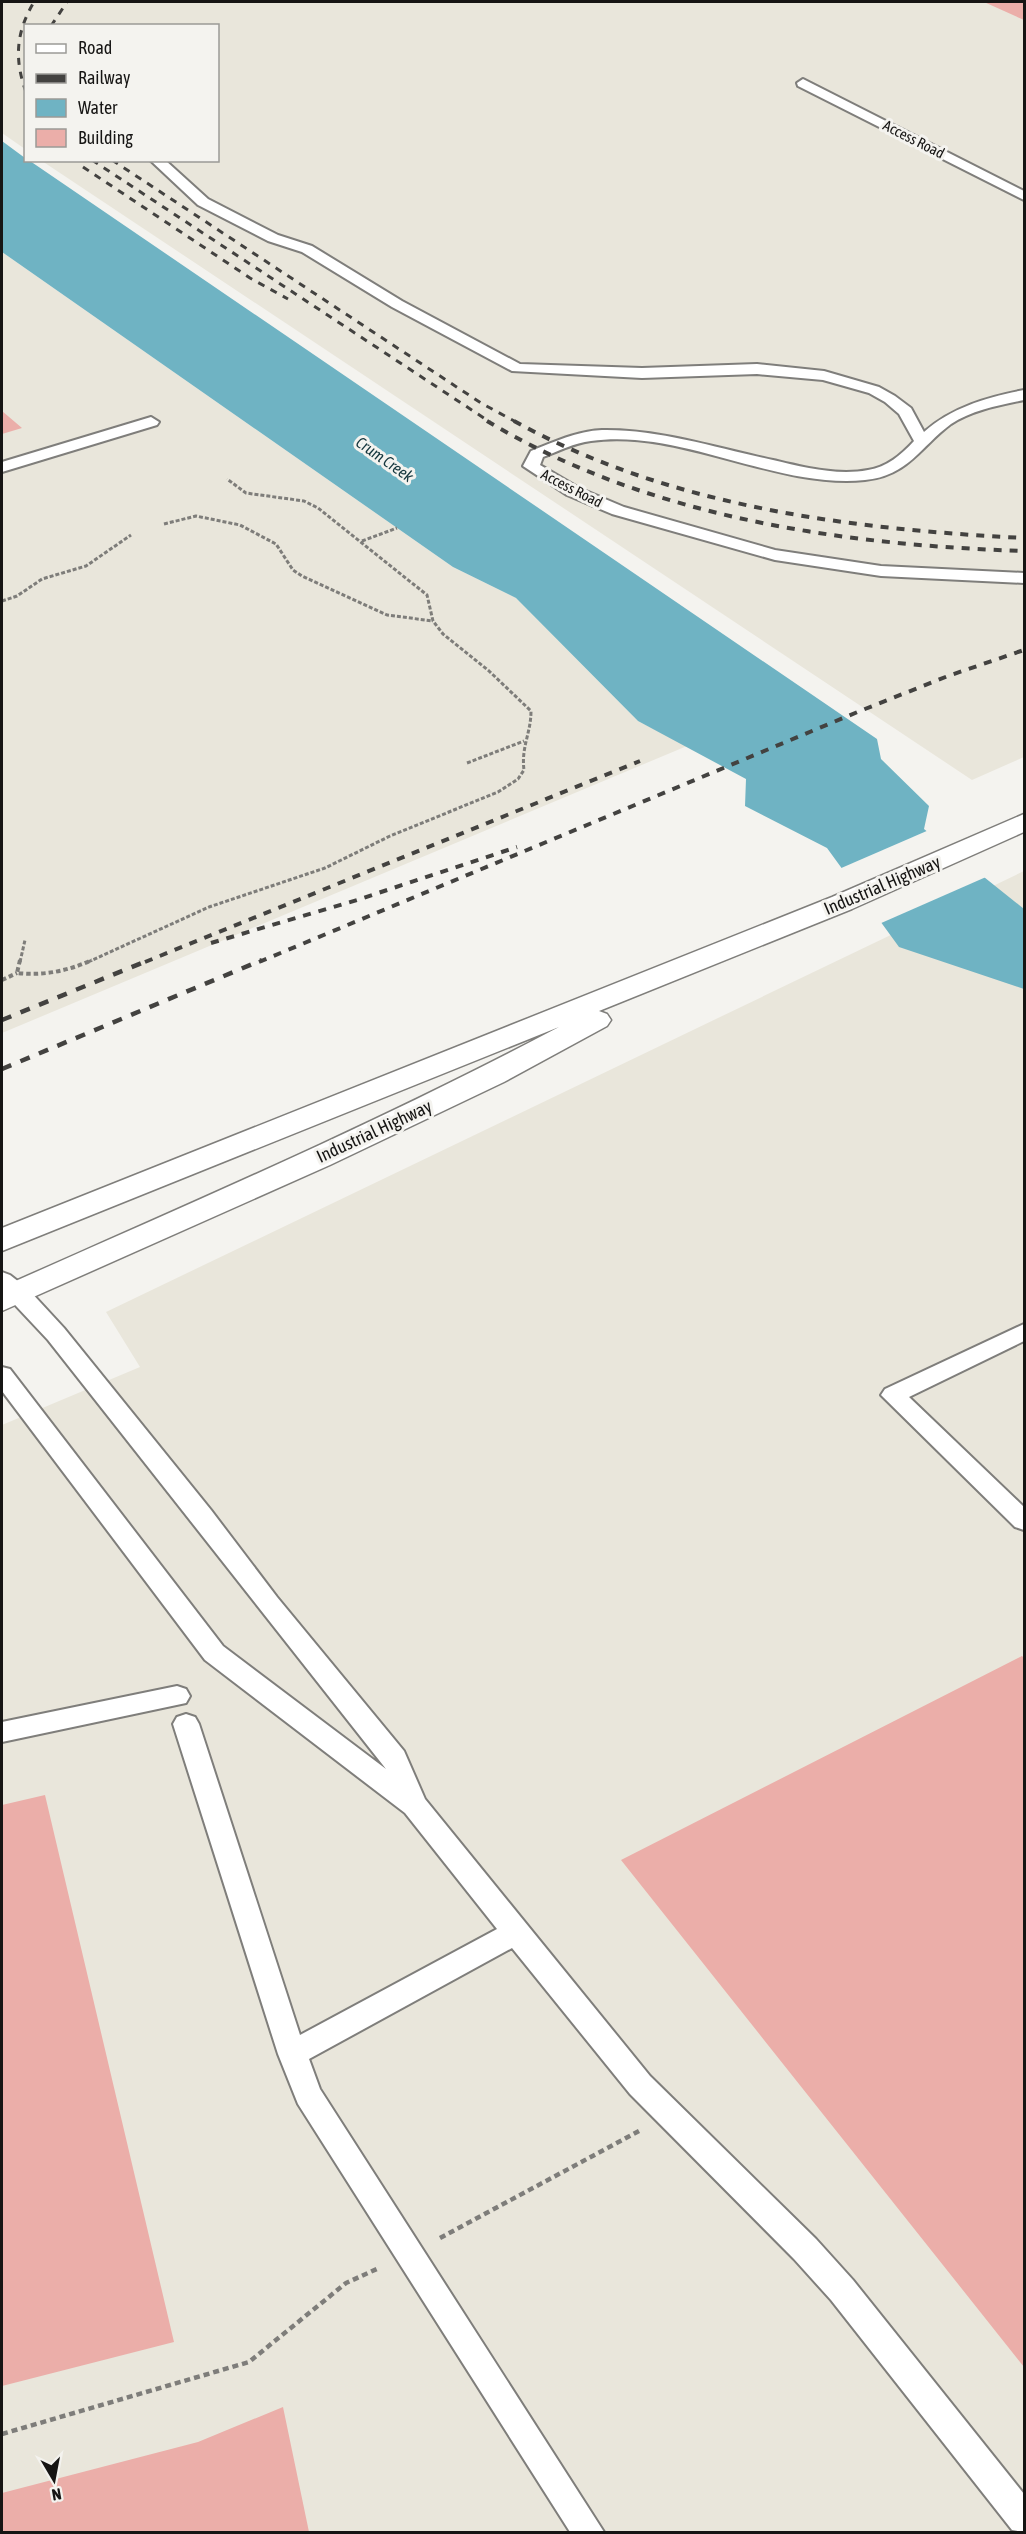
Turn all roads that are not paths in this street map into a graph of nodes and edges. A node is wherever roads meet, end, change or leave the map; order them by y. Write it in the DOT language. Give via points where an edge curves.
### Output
graph roads {
  1 [pos="803,82"];
  2 [pos="158,162"];
  3 [pos="1024,196"];
  4 [pos="1024,395"];
  5 [pos="151,422"];
  6 [pos="922,442"];
  7 [pos="2,467"];
  8 [pos="1024,578"];
  9 [pos="1020,828"];
  10 [pos="738,945"];
  11 [pos="2,1239"];
  12 [pos="8,1292"];
  13 [pos="1024,1332"];
  14 [pos="2,1375"];
  15 [pos="1024,1521"];
  16 [pos="177,1696"];
  17 [pos="186,1724"];
  18 [pos="2,1732"];
  19 [pos="414,1805"];
  20 [pos="516,1932"];
  21 [pos="292,2054"];
  22 [pos="1024,2519"];
  23 [pos="588,2532"];
  1 -- 3 [label="lane, Access Road"];
  2 -- 6 [label="lane" via="203,202 273,238 307,249 397,304 517,368 642,373 757,369 824,376 874,390 890,399 904,411"];
  4 -- 6 [label="lane, Access Road" via="985,404 947,420"];
  5 -- 7 [label="lane"];
  6 -- 8 [label="lane, Access Road" via="911,458 870,475 829,477 671,443 603,435 577,438 537,454 531,466 572,491 644,520 797,560 885,570"];
  9 -- 10 [label="main road, Industrial Highway"];
  10 -- 11 [label="main road, Industrial Highway"];
  10 -- 12 [label="main road, Industrial Highway" via="493,1076"];
  12 -- 19 [label="lane" via="63,1343 395,1758"];
  13 -- 15 [label="lane" via="893,1395"];
  14 -- 19 [label="lane" via="214,1653"];
  16 -- 18 [label="lane"];
  17 -- 21 [label="lane"];
  19 -- 20 [label="lane"];
  20 -- 21 [label="lane"];
  20 -- 22 [label="lane" via="640,2085 842,2290"];
  21 -- 23 [label="lane" via="308,2095"];
}
